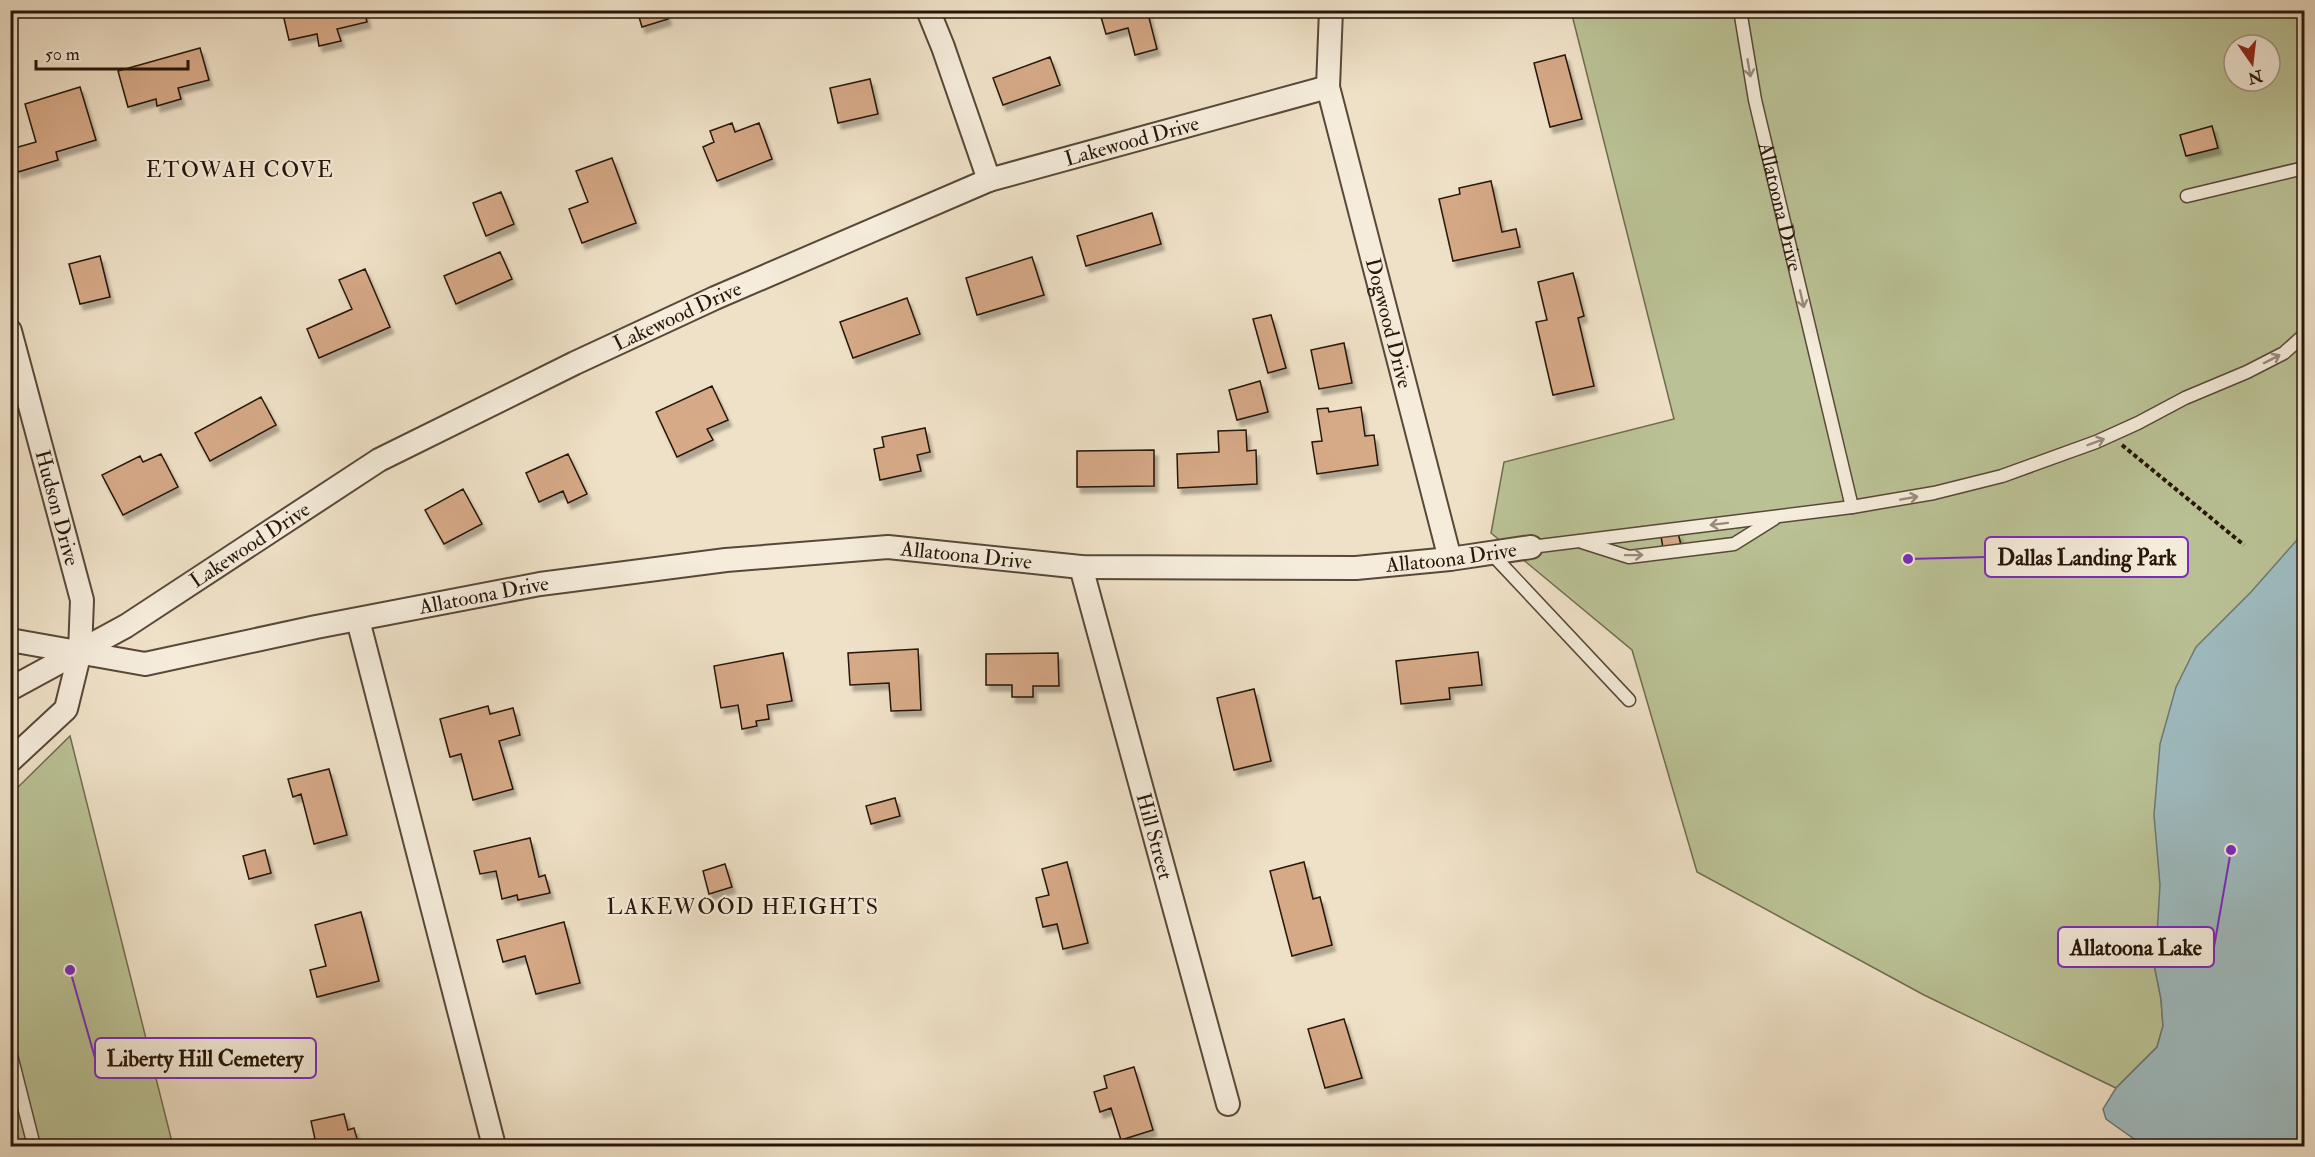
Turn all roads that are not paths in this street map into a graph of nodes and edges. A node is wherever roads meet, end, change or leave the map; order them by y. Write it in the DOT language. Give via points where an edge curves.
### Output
graph roads {
  1 [pos="928,10"];
  2 [pos="1331,10"];
  3 [pos="1740,10"];
  4 [pos="1328,87"];
  5 [pos="2304,168"];
  6 [pos="989,180"];
  7 [pos="2187,196"];
  8 [pos="10,332"];
  9 [pos="2304,335"];
  10 [pos="1852,507"];
  11 [pos="1777,517"];
  12 [pos="1578,541"];
  13 [pos="1531,547"];
  14 [pos="1489,552"];
  15 [pos="1450,559"];
  16 [pos="1081,567"];
  17 [pos="358,620"];
  18 [pos="10,640"];
  19 [pos="80,652"];
  20 [pos="10,690"];
  21 [pos="1629,700"];
  22 [pos="10,761"];
  23 [pos="10,1051"];
  24 [pos="15,1083"];
  25 [pos="1228,1104"];
  26 [pos="34,1146"];
  27 [pos="494,1146"];
  1 -- 6 [label="street"];
  2 -- 4 [label="street"];
  3 -- 10 [label="lane, Allatoona Drive, one-way" via="1755,100"];
  4 -- 6 [label="street, Lakewood Drive"];
  4 -- 15 [label="street, Dogwood Drive"];
  5 -- 7 [label="lane"];
  6 -- 19 [label="street, Lakewood Drive" via="715,298 379,460"];
  8 -- 19 [label="street, Hudson Drive" via="82,600"];
  10 -- 9 [label="lane, Allatoona Drive, one-way" via="2002,476 2110,436 2284,353"];
  10 -- 11 [label="lane, Allatoona Drive"];
  11 -- 12 [label="lane, one-way"];
  12 -- 11 [label="lane, Allatoona Drive, one-way" via="1629,557 1734,544"];
  12 -- 13 [label="lane, Allatoona Drive"];
  13 -- 14 [label="street, Allatoona Drive"];
  14 -- 15 [label="street, Allatoona Drive"];
  14 -- 21 [label="lane"];
  15 -- 16 [label="street, Allatoona Drive" via="1356,568"];
  16 -- 17 [label="street, Allatoona Drive" via="888,547 726,560 540,584"];
  16 -- 25 [label="street, Hill Street"];
  17 -- 19 [label="street, Allatoona Drive" via="145,664"];
  17 -- 27 [label="street"];
  18 -- 19 [label="street, Allatoona Drive"];
  19 -- 20 [label="street, Lakewood Drive"];
  19 -- 22 [label="street, Hudson Drive" via="66,709"];
  23 -- 24 [label="lane"];
  24 -- 26 [label="lane"];
}
